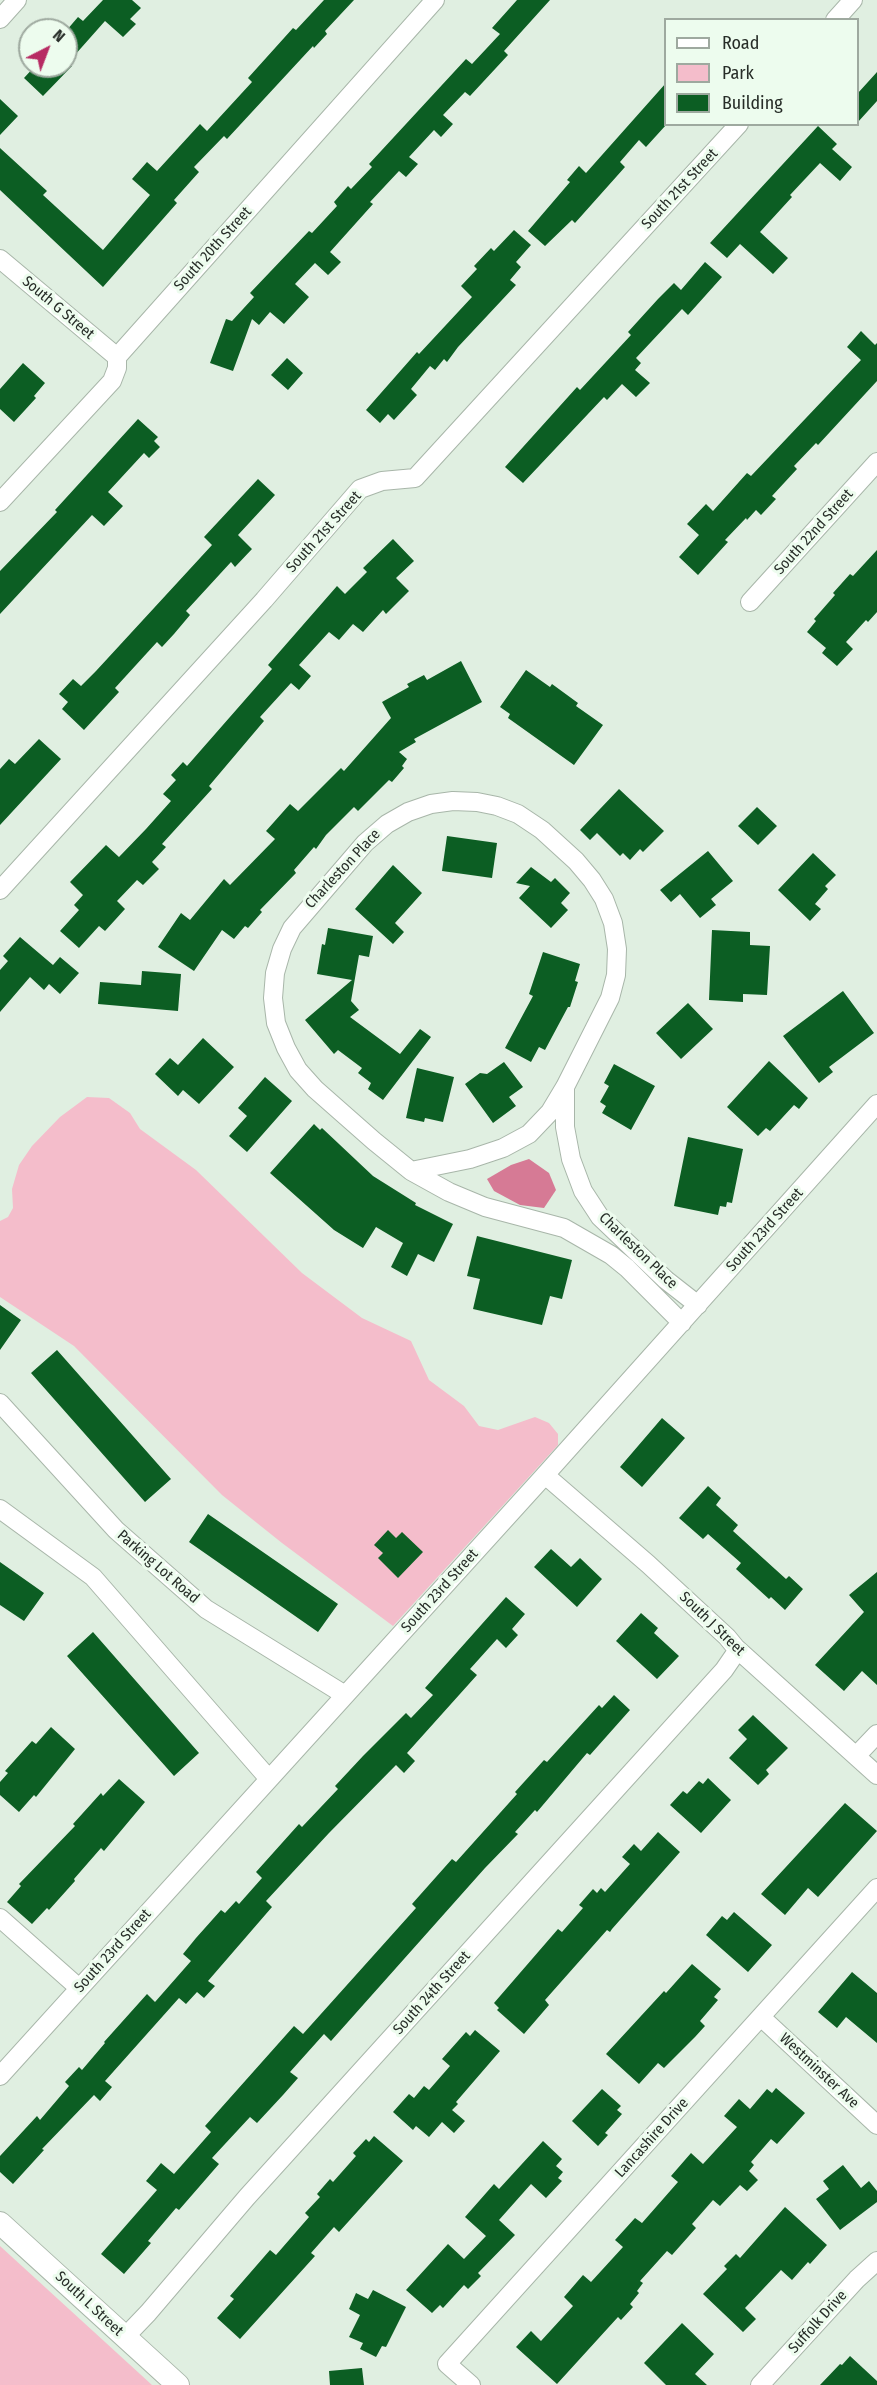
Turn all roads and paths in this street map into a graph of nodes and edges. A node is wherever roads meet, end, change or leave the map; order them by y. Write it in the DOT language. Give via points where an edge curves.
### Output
graph roads {
  1 [pos="17,0"];
  2 [pos="435,0"];
  3 [pos="853,0"];
  4 [pos="837,18"];
  5 [pos="0,19"];
  6 [pos="737,126"];
  7 [pos="0,259"];
  8 [pos="117,357"];
  9 [pos="877,462"];
  10 [pos="0,502"];
  11 [pos="750,602"];
  12 [pos="0,890"];
  13 [pos="565,1087"];
  14 [pos="877,1104"];
  15 [pos="411,1171"];
  16 [pos="698,1305"];
  17 [pos="682,1323"];
  18 [pos="0,1403"];
  19 [pos="545,1475"];
  20 [pos="0,1509"];
  21 [pos="736,1647"];
  22 [pos="345,1695"];
  23 [pos="877,1734"];
  24 [pos="857,1755"];
  25 [pos="877,1775"];
  26 [pos="269,1779"];
  27 [pos="877,1888"];
  28 [pos="0,1918"];
  29 [pos="79,1988"];
  30 [pos="761,2017"];
  31 [pos="0,2076"];
  32 [pos="877,2125"];
  33 [pos="0,2223"];
  34 [pos="877,2261"];
  35 [pos="124,2337"];
  36 [pos="178,2385"];
  37 [pos="471,2385"];
  38 [pos="760,2385"];
  1 -- 5 [label="street"];
  2 -- 8 [label="street, South 20th Street"];
  3 -- 4 [label="street"];
  6 -- 12 [label="street, South 21st Street" via="416,478 382,481 360,489"];
  7 -- 8 [label="street, South G Street"];
  8 -- 10 [label="street, South 20th Street" via="112,381"];
  9 -- 11 [label="street, South 22nd Street"];
  13 -- 15 [label="street, Charleston Place" via="550,1112 528,1134 503,1148"];
  13 -- 15 [label="street, Charleston Place" via="610,998 616,975 613,923 604,899 576,861 518,814 477,802 453,801 408,812 365,843 301,915 282,949 273,998 276,1023 298,1070"];
  13 -- 16 [label="street, Charleston Place" via="565,1127 583,1191 600,1217"];
  14 -- 16 [label="street, South 23rd Street"];
  15 -- 17 [label="street, Charleston Place" via="485,1207 564,1227 627,1268"];
  16 -- 17 [label="street, South 23rd Street"];
  17 -- 19 [label="street, South 23rd Street"];
  18 -- 22 [label="street, Parking Lot Road" via="116,1530 206,1609"];
  19 -- 21 [label="street, South J Street"];
  19 -- 22 [label="street, South 23rd Street"];
  20 -- 26 [label="street" via="93,1577"];
  21 -- 24 [label="street, South J Street"];
  21 -- 35 [label="street, South 24th Street" via="724,1670"];
  22 -- 26 [label="street, South 23rd Street"];
  23 -- 24 [label="street"];
  24 -- 25 [label="street, South J Street"];
  26 -- 29 [label="street, South 23rd Street"];
  27 -- 30 [label="street, Lancashire Drive"];
  28 -- 29 [label="street"];
  29 -- 31 [label="street, South 23rd Street"];
  30 -- 32 [label="street, Westminster Ave"];
  30 -- 37 [label="street, Lancashire Drive" via="447,2364"];
  33 -- 35 [label="street, South L Street"];
  34 -- 38 [label="street, Suffolk Drive"];
  35 -- 36 [label="street, South L Street"];
}
